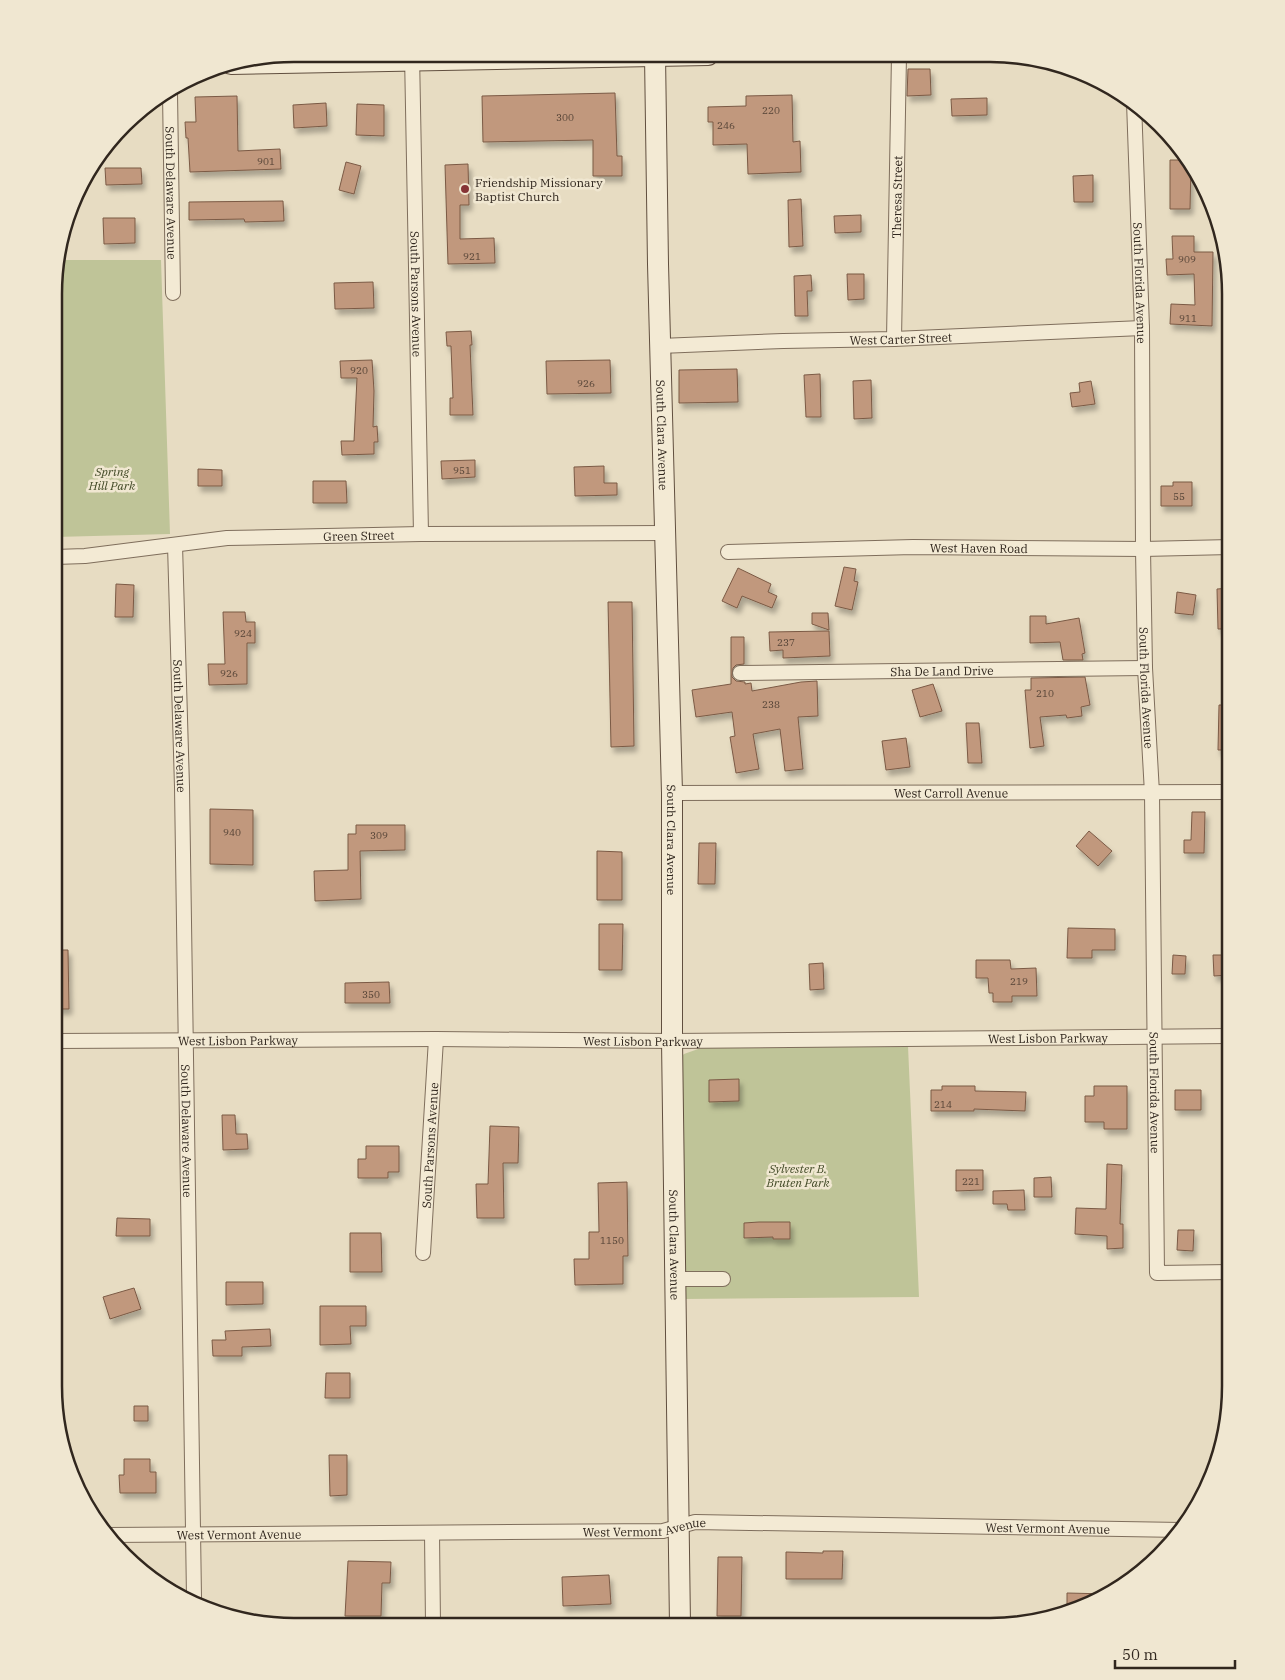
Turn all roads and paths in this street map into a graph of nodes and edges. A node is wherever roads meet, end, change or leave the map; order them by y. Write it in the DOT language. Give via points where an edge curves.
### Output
graph roads {
  1 [pos="412,62"];
  2 [pos="655,62"];
  3 [pos="899,62"];
  4 [pos="170,99"];
  5 [pos="1134,112"];
  6 [pos="174,293"];
  7 [pos="1142,328"];
  8 [pos="894,339"];
  9 [pos="660,346"];
  10 [pos="664,533"];
  11 [pos="421,534"];
  12 [pos="175,545"];
  13 [pos="1222,547"];
  14 [pos="1143,549"];
  15 [pos="728,552"];
  16 [pos="62,557"];
  17 [pos="1145,668"];
  18 [pos="740,673"];
  19 [pos="1222,792"];
  20 [pos="672,793"];
  21 [pos="1152,794"];
  22 [pos="1154,1036"];
  23 [pos="1222,1036"];
  24 [pos="436,1039"];
  25 [pos="62,1040"];
  26 [pos="186,1040"];
  27 [pos="672,1041"];
  28 [pos="423,1253"];
  29 [pos="1222,1272"];
  30 [pos="675,1279"];
  31 [pos="723,1279"];
  32 [pos="679,1526"];
  33 [pos="1172,1530"];
  34 [pos="432,1533"];
  35 [pos="193,1534"];
  36 [pos="117,1535"];
  37 [pos="194,1595"];
  38 [pos="434,1618"];
  39 [pos="680,1618"];
  1 -- 11 [label="street, South Parsons Avenue"];
  2 -- 9 [label="street, South Clara Avenue"];
  3 -- 8 [label="street, Theresa Street"];
  4 -- 6 [label="street, South Delaware Avenue"];
  5 -- 7 [label="street, South Florida Avenue"];
  7 -- 8 [label="street, West Carter Street"];
  7 -- 14 [label="street, South Florida Avenue"];
  8 -- 9 [label="street, West Carter Street"];
  9 -- 10 [label="street, South Clara Avenue"];
  10 -- 11 [label="street, Green Street"];
  10 -- 20 [label="street, South Clara Avenue"];
  11 -- 12 [label="street, Green Street" via="227,538"];
  12 -- 16 [label="street, Green Street"];
  12 -- 26 [label="street, South Delaware Avenue"];
  13 -- 14 [label="street, West Haven Road"];
  14 -- 15 [label="street, West Haven Road" via="913,547"];
  14 -- 17 [label="street, South Florida Avenue"];
  17 -- 18 [label="street, Sha De Land Drive"];
  17 -- 21 [label="street, South Florida Avenue"];
  19 -- 21 [label="street, West Carroll Avenue"];
  20 -- 21 [label="street, West Carroll Avenue"];
  20 -- 27 [label="street, South Clara Avenue"];
  21 -- 22 [label="street, South Florida Avenue"];
  22 -- 23 [label="street, West Lisbon Parkway"];
  22 -- 27 [label="street, West Lisbon Parkway"];
  22 -- 29 [label="street, South Florida Avenue" via="1157,1273"];
  24 -- 26 [label="street, West Lisbon Parkway"];
  24 -- 27 [label="street, West Lisbon Parkway"];
  24 -- 28 [label="street, South Parsons Avenue"];
  25 -- 26 [label="street, West Lisbon Parkway"];
  26 -- 35 [label="street, South Delaware Avenue"];
  27 -- 30 [label="street, South Clara Avenue"];
  30 -- 31 [label="street"];
  30 -- 32 [label="street, South Clara Avenue"];
  32 -- 33 [label="street, West Vermont Avenue" via="695,1522"];
  32 -- 34 [label="street, West Vermont Avenue" via="663,1531"];
  32 -- 39 [label="street, South Clara Avenue"];
  34 -- 35 [label="street, West Vermont Avenue"];
  34 -- 38 [label="street"];
  35 -- 36 [label="street, West Vermont Avenue"];
  35 -- 37 [label="street, South Delaware Avenue"];
}
